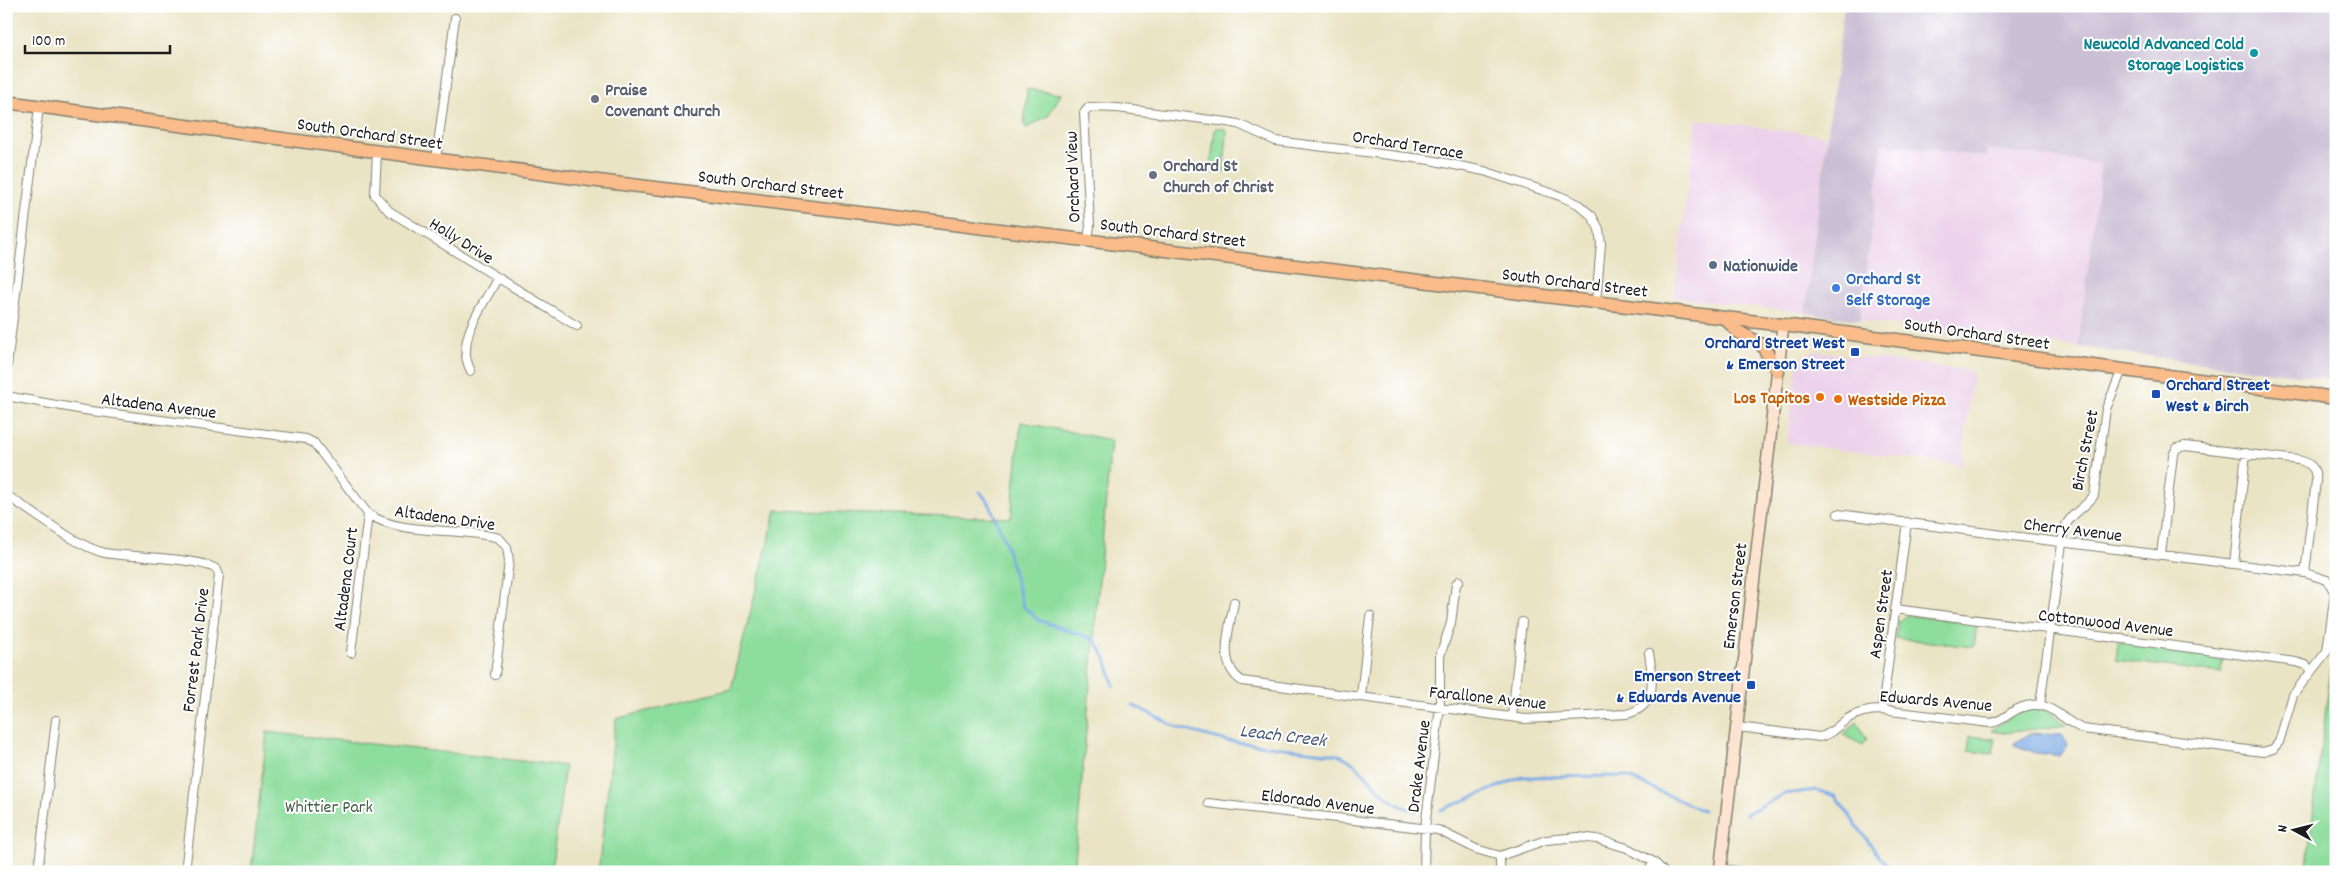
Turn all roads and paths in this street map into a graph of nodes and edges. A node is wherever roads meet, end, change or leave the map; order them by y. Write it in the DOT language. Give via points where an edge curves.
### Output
graph roads {
  1 [pos="455,18"];
  2 [pos="6,102"];
  3 [pos="39,107"];
  4 [pos="1084,113"];
  5 [pos="377,152"];
  6 [pos="436,159"];
  7 [pos="1088,239"];
  8 [pos="498,280"];
  9 [pos="1596,302"];
  10 [pos="1726,318"];
  11 [pos="9,320"];
  12 [pos="1783,325"];
  13 [pos="577,326"];
  14 [pos="2122,370"];
  15 [pos="472,371"];
  16 [pos="1778,372"];
  17 [pos="6,374"];
  18 [pos="6,396"];
  19 [pos="2336,398"];
  20 [pos="309,440"];
  21 [pos="2246,453"];
  22 [pos="6,495"];
  23 [pos="368,514"];
  24 [pos="1838,514"];
  25 [pos="1907,522"];
  26 [pos="2062,542"];
  27 [pos="2161,555"];
  28 [pos="2234,564"];
  29 [pos="2305,573"];
  30 [pos="1459,581"];
  31 [pos="1234,602"];
  32 [pos="1895,609"];
  33 [pos="1370,616"];
  34 [pos="1522,622"];
  35 [pos="2050,630"];
  36 [pos="351,653"];
  37 [pos="1649,653"];
  38 [pos="2311,671"];
  39 [pos="494,675"];
  40 [pos="1361,696"];
  41 [pos="2040,706"];
  42 [pos="1440,707"];
  43 [pos="1882,710"];
  44 [pos="1512,717"];
  45 [pos="56,720"];
  46 [pos="1737,727"];
  47 [pos="1208,803"];
  48 [pos="1425,828"];
  49 [pos="1500,856"];
  50 [pos="1654,862"];
  51 [pos="1721,870"];
  52 [pos="38,872"];
  53 [pos="184,872"];
  54 [pos="1424,872"];
  55 [pos="1500,872"];
  56 [pos="1648,872"];
  57 [pos="1664,872"];
  58 [pos="1746,872"];
  1 -- 6 [label="street"];
  2 -- 3 [label="main road, South Orchard Street"];
  3 -- 5 [label="main road, South Orchard Street"];
  3 -- 11 [label="street"];
  4 -- 7 [label="street, Orchard View"];
  4 -- 9 [label="street, Orchard Terrace" via="1094,106 1238,124 1276,141 1430,160 1484,171 1560,196 1578,204 1592,216 1599,229 1601,244"];
  5 -- 6 [label="main road, South Orchard Street"];
  5 -- 8 [label="street, Holly Drive" via="374,190 383,206"];
  6 -- 7 [label="main road, South Orchard Street"];
  7 -- 9 [label="main road, South Orchard Street"];
  8 -- 13 [label="street, Holly Drive"];
  8 -- 15 [label="street" via="469,333 466,352"];
  9 -- 10 [label="main road, South Orchard Street"];
  10 -- 12 [label="main road, South Orchard Street"];
  10 -- 16 [label="main road" via="1736,331 1762,346"];
  11 -- 17 [label="street"];
  12 -- 14 [label="main road, South Orchard Street"];
  12 -- 16 [label="main road, Emerson Street"];
  14 -- 19 [label="main road, South Orchard Street"];
  14 -- 26 [label="street, Birch Street" via="2106,409 2094,495 2067,521"];
  16 -- 46 [label="main road, Emerson Street"];
  18 -- 20 [label="street, Altadena Avenue" via="84,410"];
  20 -- 23 [label="street, Altadena Court"];
  21 -- 27 [label="street" via="2185,446 2174,452"];
  21 -- 28 [label="street"];
  21 -- 29 [label="street" via="2298,460 2315,470"];
  22 -- 53 [label="street, Forrest Park Drive" via="97,551 206,564 217,570 219,575"];
  23 -- 36 [label="street, Altadena Court"];
  23 -- 39 [label="street, Altadena Drive" via="384,523 492,536 504,542 508,561"];
  24 -- 25 [label="street, Cherry Avenue"];
  25 -- 26 [label="street, Cherry Avenue"];
  25 -- 32 [label="street, Aspen Street"];
  26 -- 27 [label="street, Cherry Avenue"];
  26 -- 35 [label="street, Birch Street"];
  27 -- 28 [label="street, Cherry Avenue"];
  28 -- 29 [label="street, Cherry Avenue"];
  29 -- 38 [label="street, Cherry Avenue" via="2327,580 2335,593 2327,651"];
  30 -- 42 [label="street, Drake Avenue" via="1447,639 1440,656"];
  31 -- 40 [label="street, Farallone Avenue" via="1226,658 1236,677 1247,683"];
  32 -- 35 [label="street, Cottonwood Avenue"];
  32 -- 43 [label="street, Aspen Street"];
  33 -- 40 [label="street"];
  34 -- 44 [label="street"];
  35 -- 38 [label="street, Cottonwood Avenue" via="2296,662"];
  35 -- 41 [label="street, Birch Street"];
  37 -- 44 [label="street, Farallone Avenue" via="1652,673 1649,698 1636,711 1558,719"];
  38 -- 41 [label="street, Cherry Avenue" via="2293,695 2277,745 2263,752 2084,729 2054,710"];
  40 -- 42 [label="street, Farallone Avenue"];
  41 -- 43 [label="street, Edwards Avenue" via="2020,708 1996,723"];
  42 -- 44 [label="street, Farallone Avenue"];
  42 -- 48 [label="street, Drake Avenue"];
  43 -- 46 [label="street, Edwards Avenue" via="1855,714 1831,733 1820,736"];
  45 -- 52 [label="street"];
  46 -- 51 [label="main road, Emerson Street"];
  47 -- 48 [label="street, Eldorado Avenue"];
  48 -- 49 [label="street, Eldorado Avenue" via="1447,833 1476,849"];
  48 -- 54 [label="street, Drake Avenue"];
  49 -- 50 [label="street" via="1546,840 1578,837 1627,848"];
  49 -- 55 [label="street"];
  50 -- 56 [label="street"];
  50 -- 57 [label="street"];
  51 -- 58 [label="street"];
}
